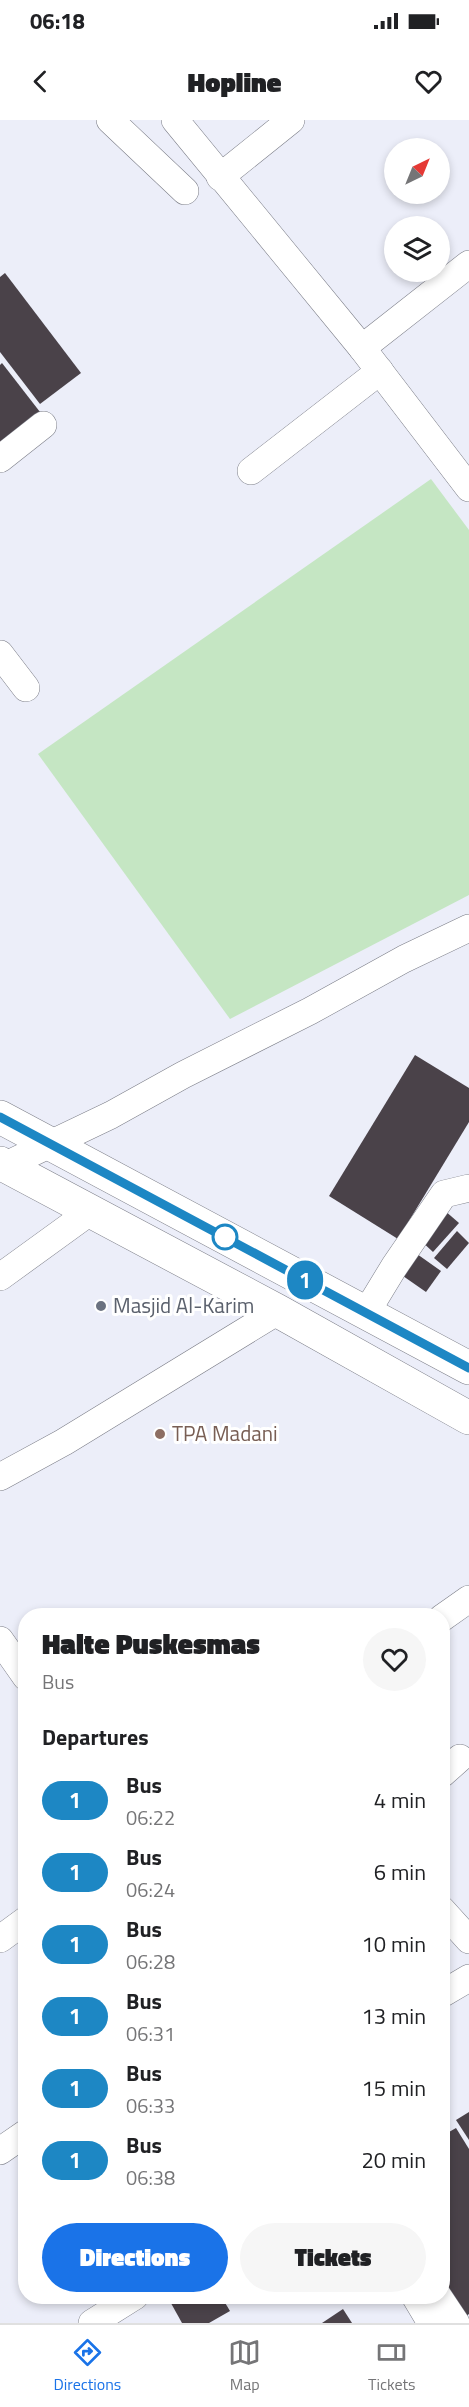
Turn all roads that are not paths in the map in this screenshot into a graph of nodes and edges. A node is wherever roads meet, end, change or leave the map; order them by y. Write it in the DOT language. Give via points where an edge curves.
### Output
graph roads {
  1 [pos="110,120"];
  2 [pos="175,120"];
  3 [pos="291,120"];
  4 [pos="220,177"];
  5 [pos="185,191"];
  6 [pos="469,264"];
  7 [pos="362,348"];
  8 [pos="380,371"];
  9 [pos="43,426"];
  10 [pos="460,455"];
  11 [pos="0,459"];
  12 [pos="251,471"];
  13 [pos="469,488"];
  14 [pos="0,654"];
  15 [pos="26,688"];
  16 [pos="469,928"];
  17 [pos="0,1117"];
  18 [pos="51,1144"];
  19 [pos="2,1165"];
  20 [pos="469,1188"];
  21 [pos="91,1211"];
  22 [pos="0,1277"];
  23 [pos="278,1311"];
  24 [pos="366,1313"];
  25 [pos="469,1368"];
  26 [pos="469,1418"];
  27 [pos="0,1477"];
  28 [pos="469,1599"];
  29 [pos="450,1612"];
  30 [pos="0,1640"];
  31 [pos="18,1666"];
  32 [pos="450,1919"];
  33 [pos="18,1926"];
  34 [pos="0,1939"];
  35 [pos="469,1940"];
  36 [pos="469,1978"];
  37 [pos="450,1989"];
  38 [pos="122,2304"];
  39 [pos="420,2304"];
  40 [pos="443,2304"];
  41 [pos="92,2323"];
  42 [pos="431,2323"];
  43 [pos="456,2323"];
  1 -- 5 [label="street"];
  2 -- 4 [label="street"];
  3 -- 4 [label="street"];
  4 -- 7 [label="street"];
  6 -- 7 [label="street"];
  7 -- 8 [label="street"];
  8 -- 10 [label="street"];
  8 -- 12 [label="street"];
  9 -- 11 [label="street"];
  10 -- 13 [label="street"];
  14 -- 15 [label="street"];
  16 -- 18 [label="street"];
  17 -- 18 [label="highway"];
  18 -- 19 [label="street"];
  18 -- 24 [label="highway"];
  19 -- 21 [label="highway"];
  20 -- 24 [label="street" via="444,1194"];
  21 -- 22 [label="street"];
  21 -- 23 [label="highway"];
  23 -- 26 [label="highway"];
  23 -- 27 [label="street"];
  24 -- 25 [label="highway"];
  28 -- 29 [label="street"];
  30 -- 31 [label="street"];
  32 -- 35 [label="street"];
  33 -- 34 [label="street"];
  36 -- 37 [label="street"];
  38 -- 41 [label="street"];
  39 -- 42 [label="street"];
  40 -- 43 [label="street"];
}
